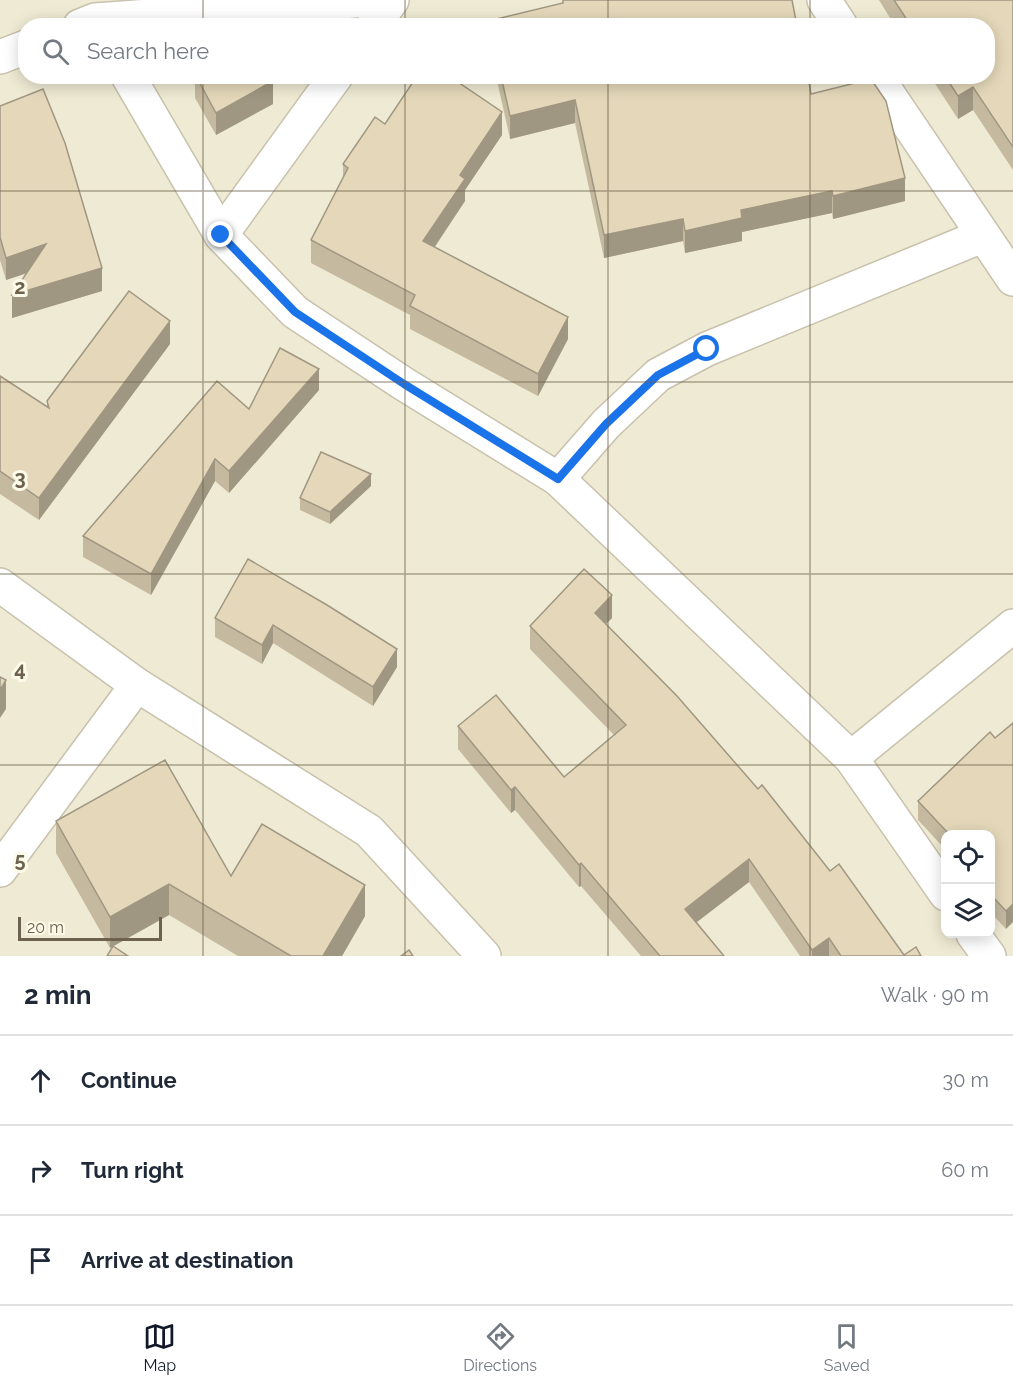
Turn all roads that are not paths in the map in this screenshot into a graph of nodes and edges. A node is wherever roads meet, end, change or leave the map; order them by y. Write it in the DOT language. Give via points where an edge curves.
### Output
graph roads {
  1 [pos="368,0"];
  2 [pos="392,0"];
  3 [pos="824,0"];
  4 [pos="160,18"];
  5 [pos="379,18"];
  6 [pos="836,18"];
  7 [pos="18,50"];
  8 [pos="0,57"];
  9 [pos="133,84"];
  10 [pos="330,84"];
  11 [pos="881,84"];
  12 [pos="221,235"];
  13 [pos="982,236"];
  14 [pos="1013,279"];
  15 [pos="558,479"];
  16 [pos="0,585"];
  17 [pos="1013,626"];
  18 [pos="137,685"];
  19 [pos="851,758"];
  20 [pos="0,870"];
  21 [pos="941,888"];
  22 [pos="976,938"];
  23 [pos="484,956"];
  24 [pos="989,956"];
  1 -- 4 [label="street"];
  2 -- 5 [label="street"];
  3 -- 6 [label="street"];
  7 -- 8 [label="street"];
  9 -- 12 [label="street"];
  10 -- 12 [label="street"];
  11 -- 13 [label="street"];
  12 -- 15 [label="street" via="295,312"];
  13 -- 14 [label="street"];
  13 -- 15 [label="street" via="707,349 658,375 606,424"];
  15 -- 19 [label="street"];
  16 -- 18 [label="street"];
  17 -- 19 [label="street"];
  18 -- 20 [label="street"];
  18 -- 23 [label="street" via="369,831"];
  19 -- 21 [label="street"];
  22 -- 24 [label="street"];
}
